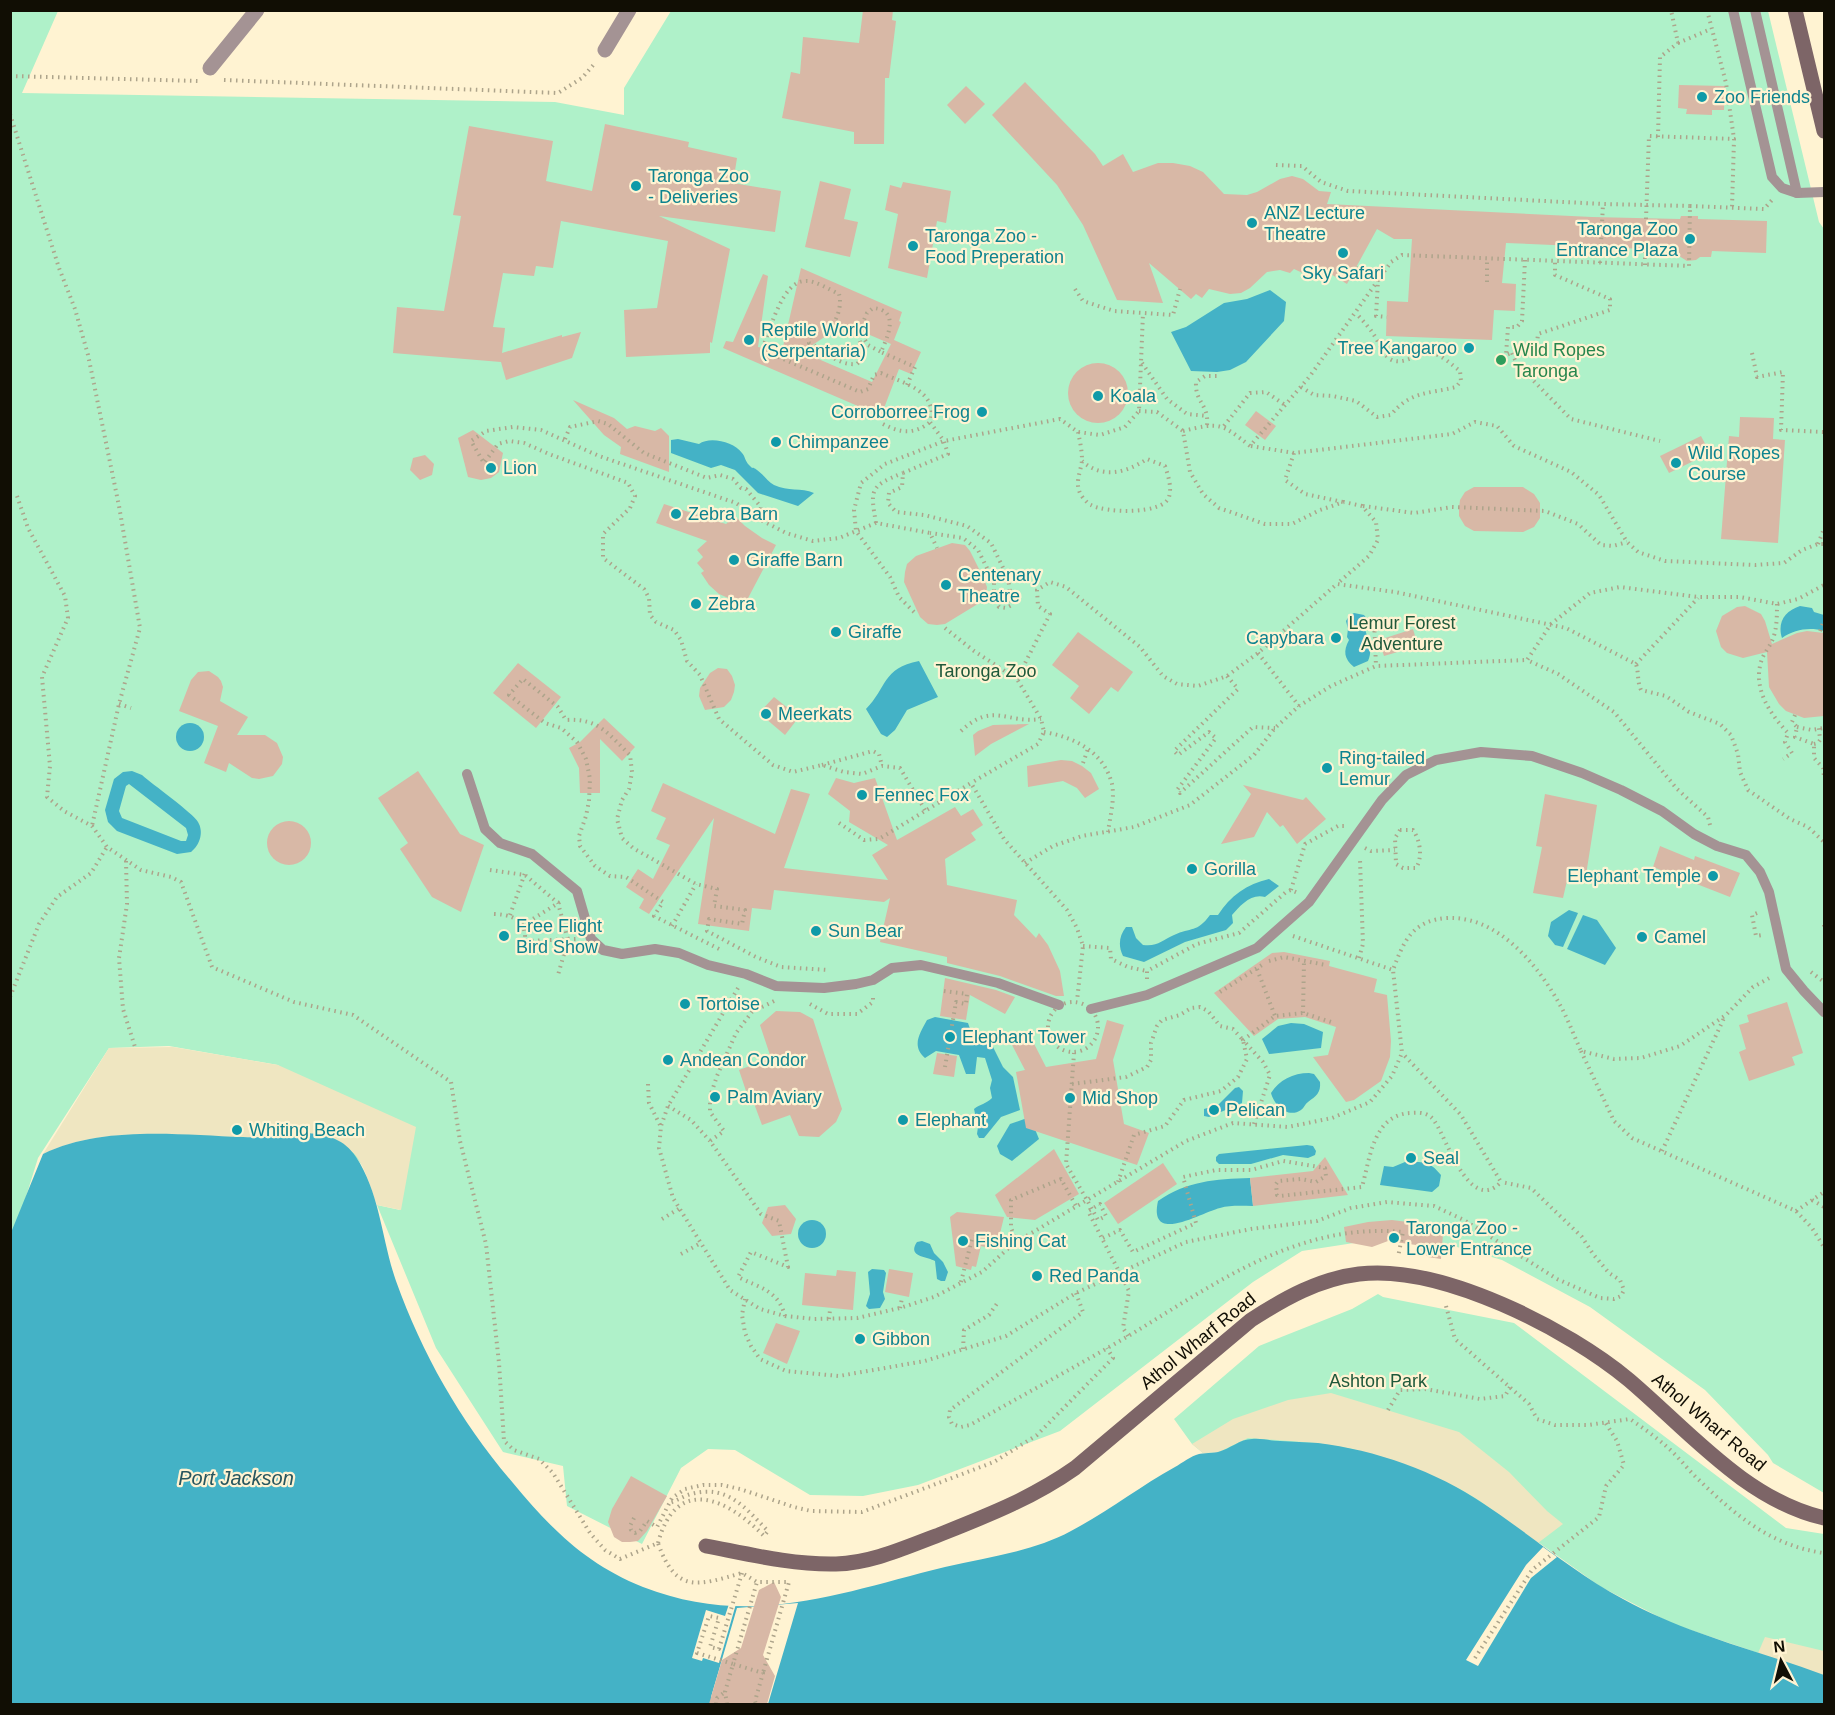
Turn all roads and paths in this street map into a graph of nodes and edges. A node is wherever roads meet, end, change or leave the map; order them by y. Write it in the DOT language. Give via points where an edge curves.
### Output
graph roads {
  1 [pos="257,10"];
  2 [pos="628,10"];
  3 [pos="1671,10"];
  4 [pos="1707,10"];
  5 [pos="1733,10"];
  6 [pos="1755,10"];
  7 [pos="1796,10"];
  8 [pos="1711,29"];
  9 [pos="1678,43"];
  10 [pos="605,50"];
  11 [pos="214,74"];
  12 [pos="10,76"];
  13 [pos="180,82"];
  14 [pos="10,114"];
  15 [pos="1824,131"];
  16 [pos="1658,137"];
  17 [pos="1734,139"];
  18 [pos="1276,165"];
  19 [pos="1782,188"];
  20 [pos="1824,192"];
  21 [pos="1797,193"];
  22 [pos="1603,204"];
  23 [pos="1647,205"];
  24 [pos="1690,206"];
  25 [pos="1732,208"];
  26 [pos="1646,219"];
  27 [pos="1645,249"];
  28 [pos="1487,258"];
  29 [pos="1525,260"];
  30 [pos="1555,261"];
  31 [pos="1600,263"];
  32 [pos="1645,265"];
  33 [pos="1356,268"];
  34 [pos="1378,280"];
  35 [pos="1487,282"];
  36 [pos="1180,289"];
  37 [pos="1075,290"];
  38 [pos="1356,313"];
  39 [pos="1143,314"];
  40 [pos="1387,317"];
  41 [pos="861,335"];
  42 [pos="881,352"];
  43 [pos="1512,353"];
  44 [pos="1752,353"];
  45 [pos="1141,362"];
  46 [pos="1217,376"];
  47 [pos="907,385"];
  48 [pos="1301,387"];
  49 [pos="1285,405"];
  50 [pos="1138,411"];
  51 [pos="1208,416"];
  52 [pos="930,423"];
  53 [pos="883,424"];
  54 [pos="1207,425"];
  55 [pos="1224,426"];
  56 [pos="1183,431"];
  57 [pos="1078,432"];
  58 [pos="1824,432"];
  59 [pos="565,439"];
  60 [pos="944,441"];
  61 [pos="1660,441"];
  62 [pos="1250,446"];
  63 [pos="1294,453"];
  64 [pos="1082,461"];
  65 [pos="903,473"];
  66 [pos="17,496"];
  67 [pos="1344,502"];
  68 [pos="1362,506"];
  69 [pos="759,519"];
  70 [pos="876,523"];
  71 [pos="1824,529"];
  72 [pos="856,531"];
  73 [pos="930,533"];
  74 [pos="1628,542"];
  75 [pos="1818,544"];
  76 [pos="1824,544"];
  77 [pos="937,548"];
  78 [pos="1337,584"];
  79 [pos="1824,585"];
  80 [pos="1698,597"];
  81 [pos="1777,604"];
  82 [pos="914,612"];
  83 [pos="1374,619"];
  84 [pos="1824,620"];
  85 [pos="1551,624"];
  86 [pos="945,628"];
  87 [pos="1820,631"];
  88 [pos="1258,652"];
  89 [pos="1527,660"];
  90 [pos="1636,664"];
  91 [pos="1376,666"];
  92 [pos="1227,676"];
  93 [pos="1017,679"];
  94 [pos="119,704"];
  95 [pos="1299,706"];
  96 [pos="131,708"];
  97 [pos="1795,715"];
  98 [pos="1041,719"];
  99 [pos="1797,727"];
  100 [pos="1275,728"];
  101 [pos="1822,728"];
  102 [pos="961,731"];
  103 [pos="1044,732"];
  104 [pos="1814,744"];
  105 [pos="1088,749"];
  106 [pos="1783,759"];
  107 [pos="1083,764"];
  108 [pos="822,765"];
  109 [pos="882,766"];
  110 [pos="467,774"];
  111 [pos="1824,777"];
  112 [pos="971,783"];
  113 [pos="925,810"];
  114 [pos="839,823"];
  115 [pos="92,826"];
  116 [pos="1363,827"];
  117 [pos="1107,832"];
  118 [pos="1824,842"];
  119 [pos="1359,845"];
  120 [pos="1717,846"];
  121 [pos="107,847"];
  122 [pos="1395,850"];
  123 [pos="126,860"];
  124 [pos="1360,860"];
  125 [pos="1025,863"];
  126 [pos="490,870"];
  127 [pos="525,875"];
  128 [pos="696,885"];
  129 [pos="1291,890"];
  130 [pos="1309,902"];
  131 [pos="558,903"];
  132 [pos="494,914"];
  133 [pos="510,915"];
  134 [pos="522,925"];
  135 [pos="672,926"];
  136 [pos="1291,936"];
  137 [pos="568,940"];
  138 [pos="526,941"];
  139 [pos="1083,946"];
  140 [pos="722,950"];
  141 [pos="522,955"];
  142 [pos="1359,958"];
  143 [pos="1304,961"];
  144 [pos="1326,965"];
  145 [pos="1257,969"];
  146 [pos="1786,969"];
  147 [pos="1393,970"];
  148 [pos="1147,971"];
  149 [pos="746,974"];
  150 [pos="558,975"];
  151 [pos="873,980"];
  152 [pos="856,984"];
  153 [pos="944,991"];
  154 [pos="1220,992"];
  155 [pos="1147,995"];
  156 [pos="10,998"];
  157 [pos="776,1000"];
  158 [pos="803,1000"];
  159 [pos="1077,1002"];
  160 [pos="1059,1005"];
  161 [pos="1091,1009"];
  162 [pos="1824,1012"];
  163 [pos="1303,1013"];
  164 [pos="1726,1015"];
  165 [pos="1275,1016"];
  166 [pos="1331,1022"];
  167 [pos="1243,1041"];
  168 [pos="135,1047"];
  169 [pos="1581,1051"];
  170 [pos="1074,1053"];
  171 [pos="1402,1053"];
  172 [pos="945,1067"];
  173 [pos="648,1084"];
  174 [pos="1072,1084"];
  175 [pos="668,1106"];
  176 [pos="1254,1124"];
  177 [pos="661,1126"];
  178 [pos="710,1141"];
  179 [pos="1662,1151"];
  180 [pos="1118,1182"];
  181 [pos="1316,1182"];
  182 [pos="1501,1182"];
  183 [pos="1317,1192"];
  184 [pos="1824,1192"];
  185 [pos="1087,1200"];
  186 [pos="1812,1200"];
  187 [pos="1076,1206"];
  188 [pos="1824,1207"];
  189 [pos="680,1208"];
  190 [pos="1796,1211"];
  191 [pos="662,1219"];
  192 [pos="1103,1238"];
  193 [pos="701,1243"];
  194 [pos="1015,1243"];
  195 [pos="1824,1247"];
  196 [pos="681,1254"];
  197 [pos="1398,1258"];
  198 [pos="1120,1274"];
  199 [pos="961,1282"];
  200 [pos="1076,1293"];
  201 [pos="902,1298"];
  202 [pos="746,1299"];
  203 [pos="998,1302"];
  204 [pos="1446,1306"];
  205 [pos="900,1308"];
  206 [pos="830,1310"];
  207 [pos="785,1316"];
  208 [pos="829,1318"];
  209 [pos="1128,1336"];
  210 [pos="1107,1348"];
  211 [pos="963,1350"];
  212 [pos="1510,1387"];
  213 [pos="1388,1410"];
  214 [pos="1605,1422"];
  215 [pos="669,1503"];
  216 [pos="634,1518"];
  217 [pos="1824,1518"];
  218 [pos="658,1543"];
  219 [pos="706,1546"];
  220 [pos="1824,1553"];
  221 [pos="742,1573"];
  222 [pos="757,1582"];
  223 [pos="1474,1659"];
  224 [pos="733,1664"];
  225 [pos="763,1673"];
  226 [pos="725,1692"];
  227 [pos="727,1703"];
  228 [pos="754,1703"];
  229 [pos="716,1704"];
  1 -- 11 [label="street"];
  2 -- 10 [label="street"];
  3 -- 9 [label="path"];
  4 -- 8 [label="path"];
  5 -- 19 [label="lane" via="1772,177"];
  6 -- 21 [label="lane"];
  7 -- 15 [label="main road"];
  8 -- 9 [label="path"];
  8 -- 17 [label="path" via="1726,83"];
  9 -- 16 [label="path" via="1660,57"];
  10 -- 11 [label="path" via="582,78 558,93"];
  12 -- 13 [label="path"];
  14 -- 94 [label="path" via="88,355 119,506 140,628"];
  16 -- 17 [label="path"];
  16 -- 23 [label="path" via="1649,136"];
  17 -- 25 [label="path"];
  18 -- 22 [label="path" via="1302,166 1322,182 1348,191"];
  19 -- 21 [label="lane"];
  19 -- 25 [label="path" via="1764,209"];
  20 -- 21 [label="lane"];
  22 -- 23 [label="path"];
  22 -- 31 [label="path"];
  23 -- 24 [label="path"];
  23 -- 26 [label="path"];
  24 -- 25 [label="path"];
  24 -- 32 [label="path" via="1689,267"];
  27 -- 32 [label="path"];
  28 -- 29 [label="path"];
  28 -- 34 [label="path" via="1402,255 1391,262"];
  28 -- 35 [label="path"];
  29 -- 30 [label="path"];
  29 -- 43 [label="path" via="1522,321 1517,327 1508,327 1506,355"];
  30 -- 31 [label="path"];
  30 -- 43 [label="path" via="1555,275 1610,298 1610,310 1538,334 1537,343"];
  31 -- 32 [label="path"];
  33 -- 34 [label="path"];
  34 -- 38 [label="path"];
  34 -- 40 [label="path" via="1376,316"];
  36 -- 39 [label="path" via="1173,315"];
  37 -- 39 [label="path" via="1083,301 1114,311"];
  38 -- 48 [label="path"];
  38 -- 48 [label="path" via="1388,358 1396,362 1431,354 1460,371 1461,381 1456,387 1416,395 1400,403 1391,415 1377,417 1356,401 1314,395"];
  39 -- 45 [label="path"];
  41 -- 42 [label="path" via="868,345"];
  41 -- 42 [label="path" via="867,313 873,308 886,312 889,334"];
  41 -- 47 [label="path" via="862,359 857,364 835,360 809,343 814,329 830,326 841,302 839,294 807,280 786,291 764,344 767,352 860,392 868,389 874,375 881,373"];
  42 -- 47 [label="path" via="915,367"];
  43 -- 61 [label="path" via="1517,364 1571,419"];
  44 -- 58 [label="path" via="1757,377 1784,372 1781,430"];
  45 -- 50 [label="path"];
  45 -- 51 [label="path" via="1167,399 1187,414"];
  46 -- 51 [label="path" via="1205,376 1196,382 1196,395"];
  47 -- 52 [label="path" via="919,390 929,401"];
  48 -- 49 [label="path"];
  49 -- 55 [label="path" via="1266,392 1250,393"];
  49 -- 62 [label="path"];
  50 -- 56 [label="path" via="1157,412"];
  50 -- 57 [label="path" via="1125,427 1100,435"];
  51 -- 54 [label="path"];
  52 -- 53 [label="path" via="921,430 908,432"];
  52 -- 60 [label="path"];
  54 -- 55 [label="path"];
  54 -- 56 [label="path"];
  55 -- 62 [label="path"];
  56 -- 67 [label="path" via="1190,472 1203,494 1219,508 1265,524 1292,524"];
  57 -- 60 [label="path" via="1060,419"];
  57 -- 64 [label="path"];
  59 -- 69 [label="path" via="599,456 736,503"];
  59 -- 69 [label="path" via="570,427 598,421 608,424 644,453 707,478 720,475 733,479 761,507"];
  59 -- 108 [label="path" via="541,430 513,427 486,431 471,441 484,463 498,444 524,443 628,483 635,496 630,508 603,534 603,558 644,589 650,615 674,630 719,719 773,765 793,772"];
  60 -- 65 [label="path" via="948,454"];
  60 -- 72 [label="path" via="885,464 861,483 854,510"];
  62 -- 63 [label="path"];
  63 -- 67 [label="path" via="1285,480 1305,494"];
  63 -- 74 [label="path" via="1452,434 1475,422 1497,426 1514,446 1571,472 1599,495"];
  64 -- 64 [label="path" via="1077,476 1081,495 1091,505 1116,511 1142,510 1162,506 1169,498 1170,480 1165,466 1147,459 1125,471 1109,473 1090,468"];
  65 -- 70 [label="path" via="876,487 872,501"];
  65 -- 73 [label="path" via="902,487 889,493 888,503 896,512 967,526 991,543 1008,578 1012,605 999,607 994,600 994,582 978,550 963,538"];
  66 -- 115 [label="path" via="28,528 65,596 68,618 42,677 50,765 47,797"];
  67 -- 68 [label="path"];
  68 -- 74 [label="path" via="1414,513 1452,507 1545,511 1578,524 1601,545"];
  68 -- 78 [label="path" via="1376,522 1378,540 1369,556"];
  69 -- 72 [label="path" via="813,541"];
  70 -- 72 [label="path"];
  70 -- 73 [label="path"];
  71 -- 75 [label="path"];
  72 -- 82 [label="path" via="890,577 899,597"];
  73 -- 77 [label="path"];
  74 -- 75 [label="path" via="1638,552 1665,561 1755,566 1784,563"];
  75 -- 76 [label="path"];
  78 -- 85 [label="path"];
  78 -- 88 [label="path"];
  79 -- 81 [label="path" via="1798,599"];
  80 -- 81 [label="path" via="1740,597"];
  80 -- 85 [label="path" via="1620,587 1590,593"];
  80 -- 90 [label="path"];
  81 -- 106 [label="path" via="1773,638 1761,661 1759,683 1766,703 1788,733 1785,742 1792,753"];
  83 -- 91 [label="path"];
  84 -- 87 [label="path"];
  85 -- 89 [label="path"];
  85 -- 90 [label="path"];
  86 -- 93 [label="path"];
  88 -- 92 [label="path"];
  88 -- 95 [label="path"];
  89 -- 91 [label="path"];
  89 -- 120 [label="path" via="1558,674 1614,712 1677,789 1708,818"];
  90 -- 118 [label="path" via="1641,690 1666,696 1689,712 1720,724 1731,735 1748,790 1808,827"];
  91 -- 95 [label="path"];
  92 -- 93 [label="path" via="1198,686 1177,684 1163,676 1140,647 1083,600 1066,587 1050,582 1037,591 1038,606 1050,614"];
  92 -- 100 [label="path" via="1238,689 1174,751 1178,756 1209,732 1216,738 1177,790 1180,794 1253,727"];
  93 -- 98 [label="path"];
  94 -- 96 [label="path"];
  94 -- 115 [label="path"];
  95 -- 100 [label="path"];
  97 -- 99 [label="path" via="1792,722"];
  98 -- 102 [label="path" via="1029,721 994,714 970,722"];
  98 -- 103 [label="path"];
  99 -- 101 [label="path"];
  99 -- 104 [label="path" via="1796,737"];
  100 -- 117 [label="path" via="1254,756 1190,805 1134,827"];
  101 -- 104 [label="path" via="1820,740"];
  103 -- 105 [label="path" via="1066,735"];
  103 -- 112 [label="path" via="1038,744"];
  104 -- 111 [label="path" via="1814,758 1823,768"];
  105 -- 107 [label="path"];
  105 -- 117 [label="path" via="1104,765 1112,785"];
  108 -- 109 [label="path" via="862,774"];
  108 -- 109 [label="path" via="873,751 879,754"];
  109 -- 113 [label="path" via="900,768"];
  110 -- 149 [label="lane" via="485,830 500,843 532,854 577,891 591,939 603,950 622,954 655,949 679,953"];
  112 -- 113 [label="path"];
  112 -- 125 [label="path" via="1004,839"];
  113 -- 114 [label="path" via="879,838 864,840"];
  115 -- 121 [label="path"];
  116 -- 120 [label="lane" via="1406,775 1436,760 1481,752 1532,756 1582,774 1662,811"];
  116 -- 129 [label="path" via="1338,826 1305,844"];
  116 -- 130 [label="lane"];
  117 -- 125 [label="path" via="1053,846"];
  119 -- 122 [label="path" via="1371,851"];
  120 -- 146 [label="lane" via="1746,855 1760,872 1769,892"];
  121 -- 123 [label="path"];
  121 -- 156 [label="path" via="91,873 57,897 39,924"];
  122 -- 122 [label="path" via="1400,830 1413,830 1419,838 1420,862 1416,868 1403,868 1396,864"];
  123 -- 168 [label="path" via="127,904 119,958 123,1009"];
  123 -- 218 [label="path" via="141,870 181,882 212,967 294,1002 353,1015 451,1082 460,1141 486,1244 504,1441 514,1450 539,1459 553,1473 605,1550 620,1559"];
  124 -- 142 [label="path" via="1363,944"];
  125 -- 139 [label="path" via="1066,910"];
  126 -- 127 [label="path"];
  127 -- 131 [label="path"];
  127 -- 133 [label="path"];
  128 -- 135 [label="path"];
  128 -- 135 [label="path" via="622,838 617,819 629,789 630,755 596,723 566,720 558,706 523,679 509,695 578,742 586,759 589,801 580,846 595,866 610,876 626,878 663,902 654,916"];
  128 -- 152 [label="path" via="717,889 714,906 745,910 742,924 709,919 707,931 781,967 844,973"];
  129 -- 130 [label="path"];
  129 -- 148 [label="path" via="1239,933 1197,944"];
  130 -- 155 [label="lane" via="1257,948"];
  131 -- 134 [label="path"];
  131 -- 137 [label="path"];
  132 -- 133 [label="path"];
  133 -- 134 [label="path"];
  134 -- 138 [label="path"];
  135 -- 140 [label="path"];
  136 -- 142 [label="path"];
  137 -- 138 [label="path"];
  137 -- 150 [label="path"];
  138 -- 141 [label="path"];
  139 -- 148 [label="path" via="1110,948 1111,959"];
  139 -- 159 [label="path"];
  142 -- 147 [label="path"];
  143 -- 144 [label="path"];
  143 -- 145 [label="path" via="1284,957"];
  143 -- 163 [label="path"];
  145 -- 154 [label="path"];
  145 -- 165 [label="path"];
  146 -- 162 [label="lane"];
  146 -- 164 [label="path" via="1753,987"];
  147 -- 169 [label="path" via="1404,941 1417,927 1437,919 1462,918 1488,928 1515,946 1538,971 1560,1005"];
  147 -- 171 [label="path"];
  148 -- 155 [label="path"];
  149 -- 152 [label="lane" via="776,986 824,988"];
  149 -- 175 [label="path"];
  151 -- 152 [label="lane"];
  151 -- 158 [label="path" via="873,1002 857,1014 828,1014"];
  151 -- 160 [label="lane" via="892,968 921,965 998,983"];
  153 -- 172 [label="path" via="967,994 966,1004 956,1002"];
  155 -- 161 [label="lane"];
  157 -- 178 [label="path" via="752,1012 736,1033 710,1097 710,1112 724,1131"];
  160 -- 170 [label="path" via="1049,1018 1048,1034 1058,1048"];
  161 -- 170 [label="path" via="1098,1033 1089,1047"];
  163 -- 165 [label="path"];
  163 -- 166 [label="path"];
  164 -- 169 [label="path" via="1680,1046 1641,1058 1614,1059"];
  164 -- 179 [label="path"];
  165 -- 167 [label="path"];
  167 -- 174 [label="path" via="1233,1029 1220,1026 1208,1011 1191,1008 1157,1026 1147,1067 1126,1077"];
  167 -- 176 [label="path" via="1270,1075"];
  167 -- 180 [label="path" via="1247,1059 1238,1077 1221,1091 1184,1100 1165,1126 1134,1135"];
  169 -- 179 [label="path" via="1614,1121 1632,1138"];
  170 -- 174 [label="path"];
  171 -- 176 [label="path" via="1392,1076 1370,1102 1332,1118 1288,1127"];
  171 -- 182 [label="path" via="1461,1115"];
  173 -- 177 [label="path" via="650,1103"];
  174 -- 185 [label="path" via="1066,1164"];
  175 -- 177 [label="path"];
  175 -- 178 [label="path" via="691,1120"];
  176 -- 180 [label="path" via="1233,1123 1186,1141"];
  177 -- 189 [label="path" via="659,1148 673,1198"];
  178 -- 207 [label="path" via="761,1214 779,1221 788,1267 751,1252 738,1277 773,1294 782,1302"];
  179 -- 190 [label="path"];
  180 -- 185 [label="path"];
  181 -- 183 [label="path"];
  181 -- 183 [label="path" via="1278,1181 1277,1195"];
  181 -- 192 [label="path" via="1326,1176 1325,1168 1283,1161 1251,1170 1216,1170 1183,1177 1196,1223 1132,1252 1120,1230"];
  182 -- 183 [label="path" via="1495,1189 1481,1191 1475,1187 1450,1155 1435,1121 1428,1115 1406,1113 1395,1116 1377,1133 1362,1187"];
  182 -- 198 [label="path" via="1531,1188 1555,1209 1609,1273 1620,1280 1624,1290 1621,1296 1600,1298 1557,1279 1464,1220 1434,1206 1387,1202 1351,1208 1317,1221 1186,1242"];
  184 -- 186 [label="path"];
  185 -- 187 [label="path"];
  185 -- 192 [label="path" via="1092,1209 1088,1211"];
  186 -- 188 [label="path"];
  186 -- 190 [label="path"];
  187 -- 194 [label="path"];
  187 -- 194 [label="path" via="1061,1179 1011,1200"];
  189 -- 191 [label="path"];
  189 -- 193 [label="path"];
  190 -- 195 [label="path"];
  192 -- 198 [label="path"];
  193 -- 196 [label="path"];
  193 -- 202 [label="path" via="730,1290"];
  194 -- 199 [label="path" via="982,1272"];
  194 -- 199 [label="path" via="977,1235 972,1239"];
  197 -- 209 [label="path" via="1403,1232 1338,1235 1302,1244 1236,1271"];
  198 -- 200 [label="path"];
  198 -- 209 [label="path" via="1129,1291 1123,1328"];
  199 -- 205 [label="path" via="934,1297"];
  200 -- 210 [label="path" via="1083,1312 950,1410 952,1424 970,1425"];
  200 -- 211 [label="path" via="1006,1336"];
  201 -- 205 [label="path"];
  202 -- 207 [label="path" via="760,1309"];
  202 -- 211 [label="path" via="742,1316 751,1346 760,1359 786,1371 839,1376"];
  203 -- 211 [label="path" via="989,1315 964,1329"];
  204 -- 212 [label="path" via="1455,1339"];
  205 -- 208 [label="path" via="857,1318"];
  206 -- 208 [label="path"];
  207 -- 208 [label="path"];
  209 -- 210 [label="path"];
  210 -- 215 [label="path" via="1113,1358 1036,1435 994,1462 862,1512 794,1508 722,1485 685,1489"];
  212 -- 213 [label="path" via="1505,1396 1480,1399 1425,1389 1400,1390"];
  212 -- 214 [label="path" via="1529,1404 1537,1419 1555,1425"];
  214 -- 220 [label="path" via="1630,1419 1668,1447 1700,1482 1759,1531 1776,1540"];
  214 -- 223 [label="path" via="1617,1441 1624,1465 1606,1486 1599,1517 1532,1570"];
  215 -- 216 [label="path" via="657,1527 647,1521 635,1533 630,1526"];
  215 -- 218 [label="path" via="707,1491 723,1493 737,1500 768,1531 764,1536 729,1507 704,1498 673,1510"];
  217 -- 219 [label="main road, Athol Wharf Road" via="1785,1504 1753,1486 1591,1350 1554,1328 1514,1309 1437,1282 1360,1274 1304,1289 1269,1308 1075,1468 990,1514 892,1553 838,1564 809,1564"];
  218 -- 221 [label="path" via="664,1562 689,1581 704,1584"];
  221 -- 222 [label="path"];
  221 -- 224 [label="path" via="719,1649 710,1647 719,1618 709,1616 697,1653"];
  222 -- 224 [label="path"];
  222 -- 225 [label="path" via="789,1582"];
  224 -- 225 [label="path"];
  224 -- 226 [label="path"];
  225 -- 228 [label="path"];
  226 -- 227 [label="path"];
  226 -- 229 [label="path"];
}
